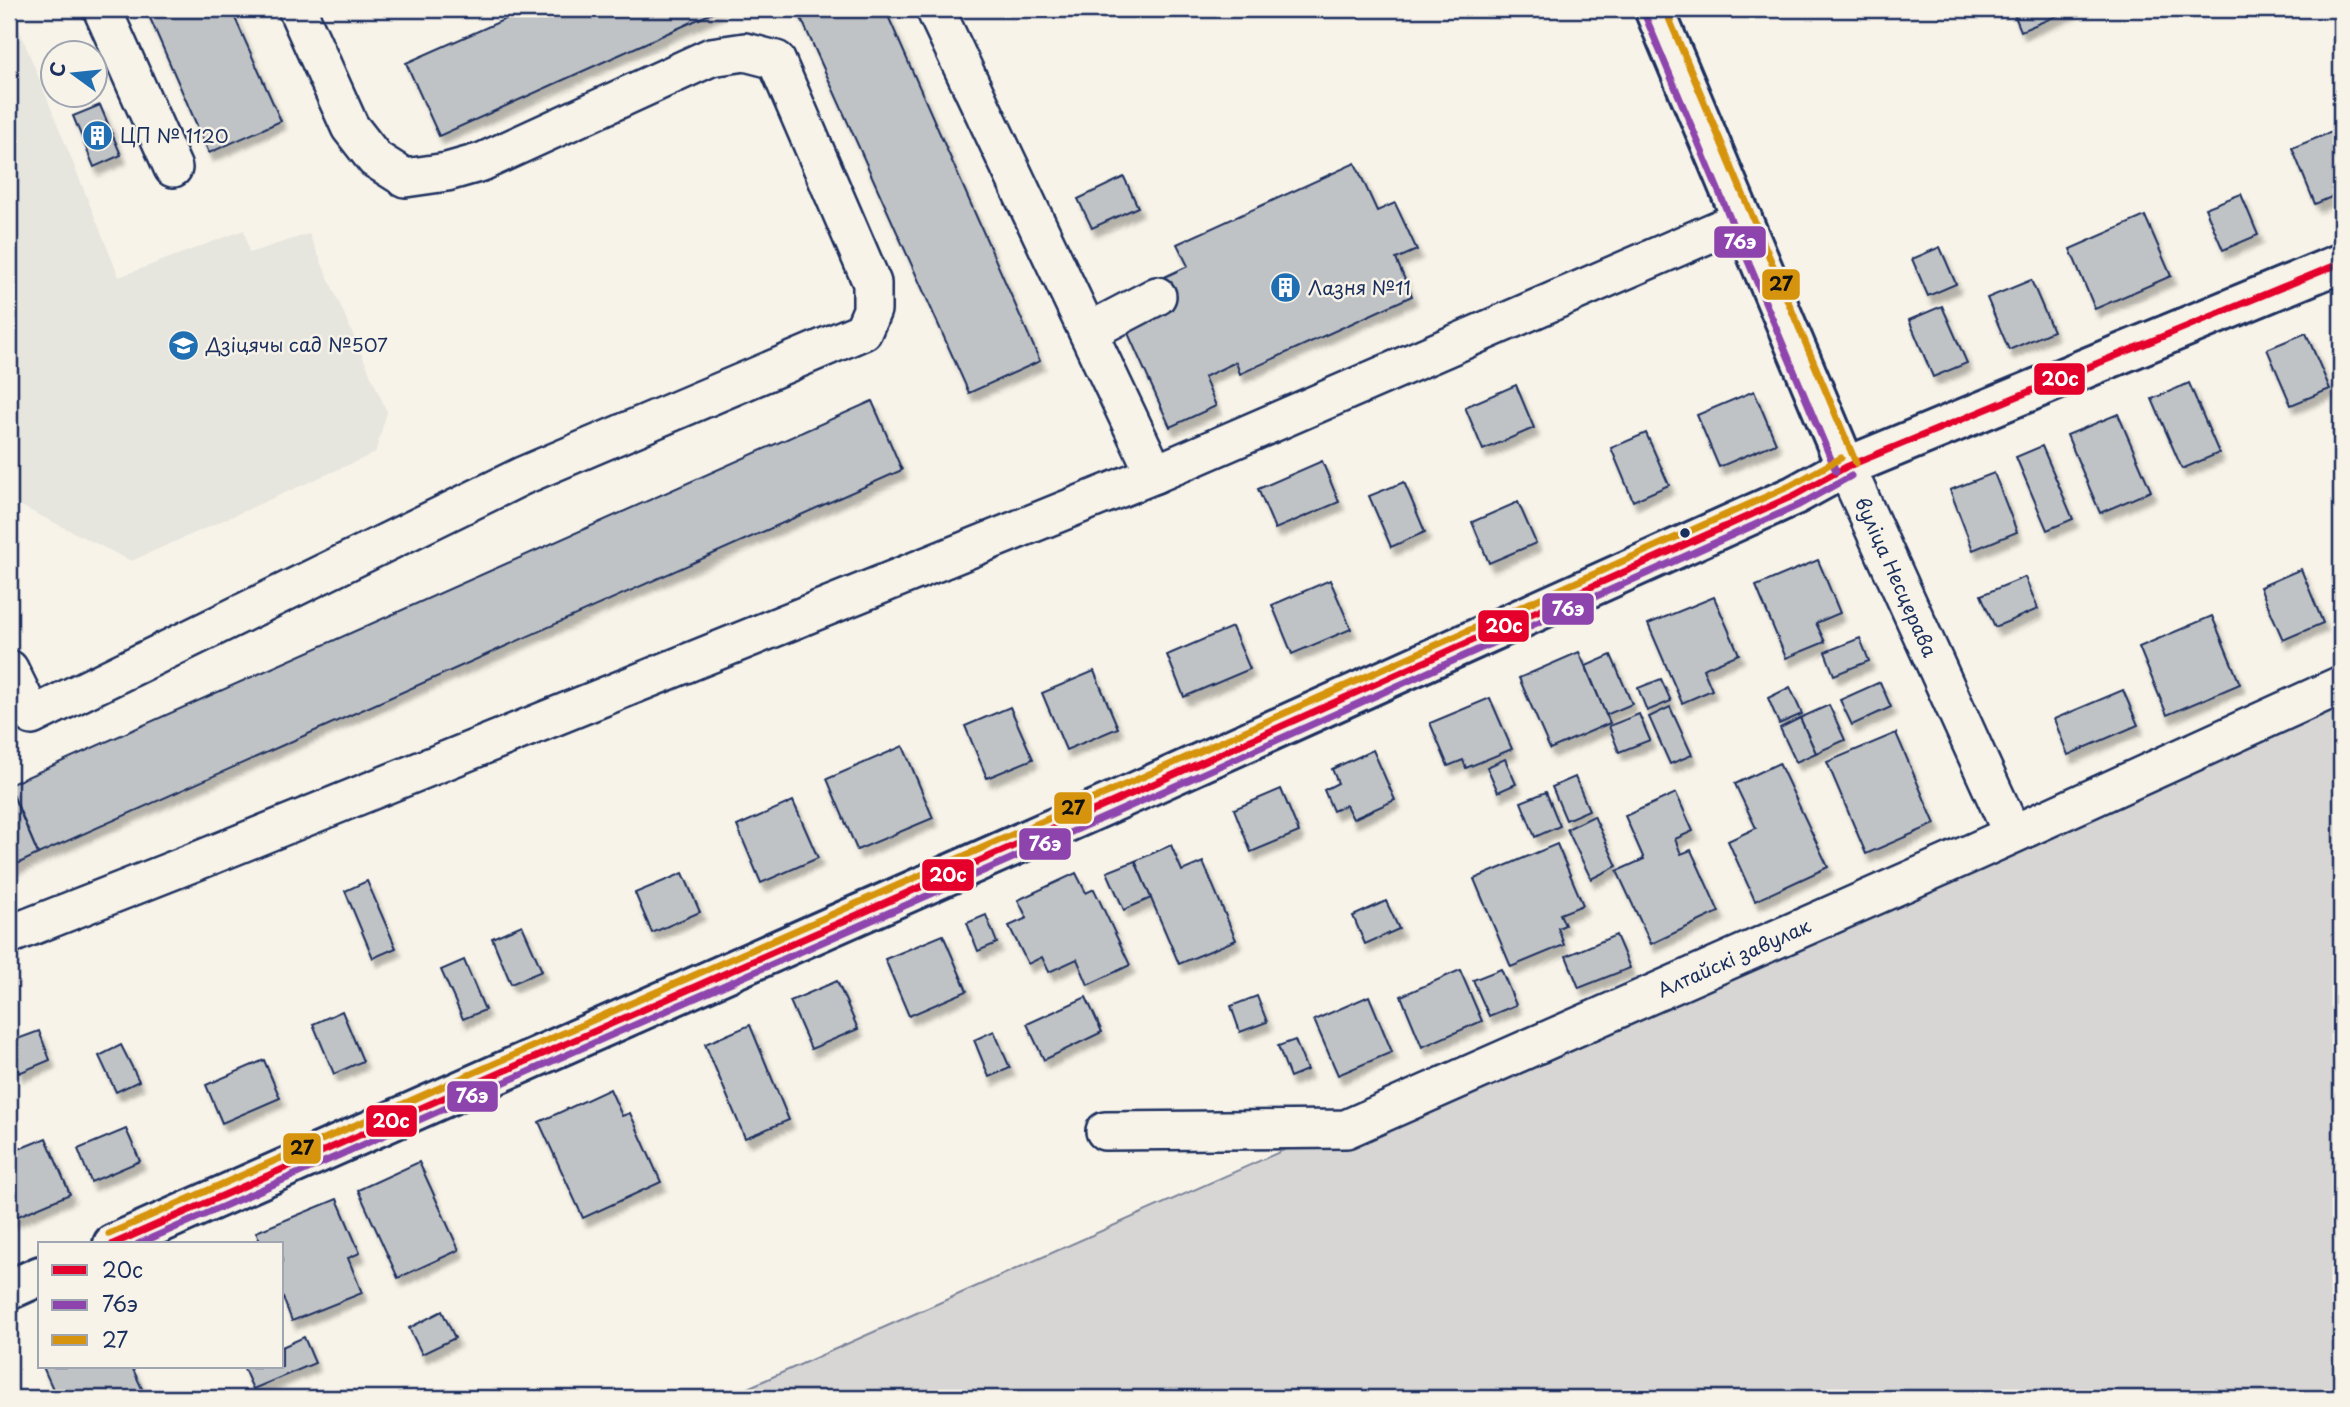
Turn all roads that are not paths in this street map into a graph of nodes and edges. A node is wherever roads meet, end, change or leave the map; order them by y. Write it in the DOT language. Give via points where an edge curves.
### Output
graph roads {
  1 [pos="102,9"];
  2 [pos="297,9"];
  3 [pos="934,9"];
  4 [pos="1654,9"];
  5 [pos="173,167"];
  6 [pos="1743,219"];
  7 [pos="2341,263"];
  8 [pos="1157,296"];
  9 [pos="1088,332"];
  10 [pos="1846,467"];
  11 [pos="1155,474"];
  12 [pos="9,669"];
  13 [pos="2341,685"];
  14 [pos="2012,833"];
  15 [pos="9,935"];
  16 [pos="1105,1131"];
  17 [pos="118,1242"];
  18 [pos="38,1277"];
  19 [pos="9,1290"];
  1 -- 5 [label="street"];
  2 -- 12 [label="street" via="350,127 374,159 405,178 482,163 711,57 745,52 776,60 872,283 872,310 863,331 522,476 32,716"];
  3 -- 9 [label="street"];
  4 -- 6 [label="main road, вуліца Несцерава"];
  6 -- 10 [label="main road, вуліца Несцерава"];
  6 -- 11 [label="street"];
  7 -- 10 [label="main road"];
  8 -- 9 [label="street"];
  9 -- 11 [label="street"];
  10 -- 14 [label="street, вуліца Несцерава"];
  10 -- 17 [label="main road" via="1783,500 1156,783"];
  11 -- 15 [label="street"];
  13 -- 14 [label="street, Алтайскі завулак"];
  14 -- 16 [label="street, Алтайскі завулак" via="1346,1129"];
  18 -- 19 [label="main road"];
}
